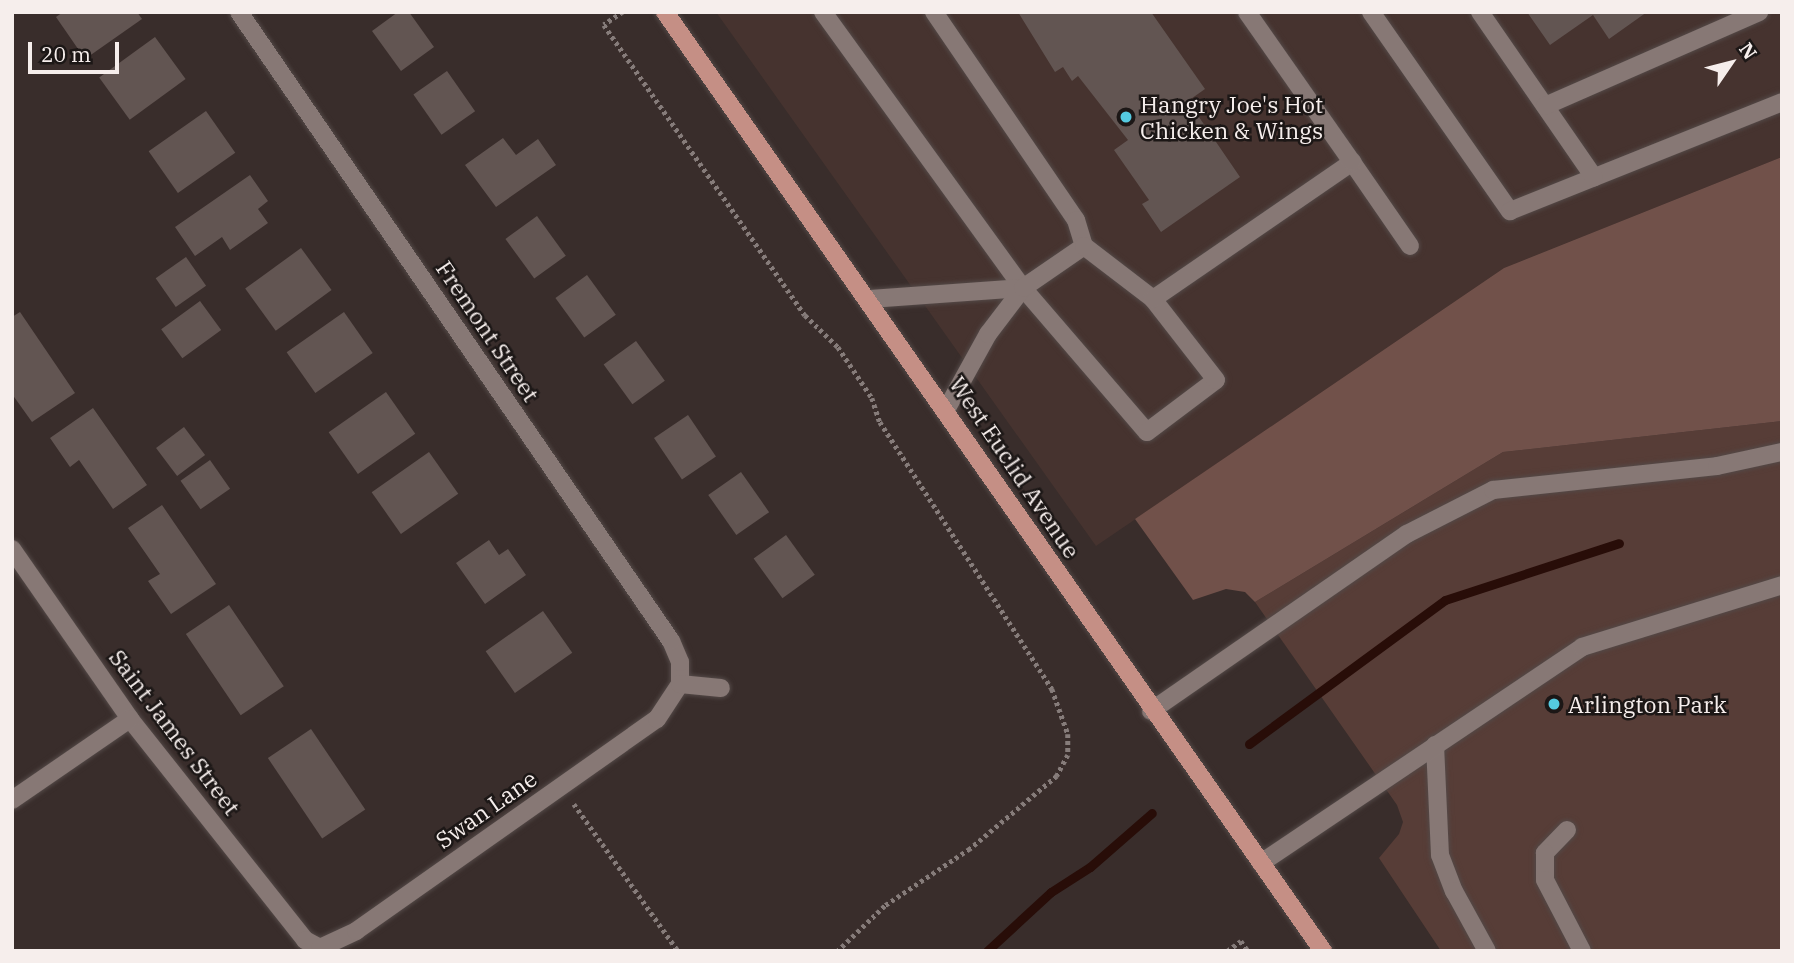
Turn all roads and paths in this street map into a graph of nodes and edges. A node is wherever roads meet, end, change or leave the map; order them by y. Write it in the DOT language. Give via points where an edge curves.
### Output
graph roads {
  1 [pos="239,12"];
  2 [pos="623,12"];
  3 [pos="665,12"];
  4 [pos="824,12"];
  5 [pos="934,12"];
  6 [pos="1247,12"];
  7 [pos="1371,12"];
  8 [pos="1480,12"];
  9 [pos="1759,12"];
  10 [pos="1782,102"];
  11 [pos="1545,106"];
  12 [pos="1352,162"];
  13 [pos="1594,177"];
  14 [pos="1084,246"];
  15 [pos="1410,246"];
  16 [pos="1023,288"];
  17 [pos="870,299"];
  18 [pos="1153,299"];
  19 [pos="946,410"];
  20 [pos="1782,452"];
  21 [pos="12,549"];
  22 [pos="1782,585"];
  23 [pos="680,684"];
  24 [pos="721,688"];
  25 [pos="1152,710"];
  26 [pos="130,719"];
  27 [pos="1435,745"];
  28 [pos="562,786"];
  29 [pos="12,800"];
  30 [pos="1567,830"];
  31 [pos="1261,863"];
  32 [pos="304,940"];
  33 [pos="678,951"];
  34 [pos="838,951"];
  35 [pos="1227,951"];
  36 [pos="1248,951"];
  37 [pos="1323,951"];
  38 [pos="1487,951"];
  39 [pos="1581,951"];
  1 -- 23 [label="street, Fremont Street" via="671,641 680,662"];
  2 -- 34 [label="path" via="604,25 805,315 838,347 872,398 880,422 1047,679 1068,734 1068,755 1057,776 970,849 885,906"];
  3 -- 17 [label="main road, West Euclid Avenue"];
  4 -- 16 [label="street"];
  5 -- 14 [label="street" via="1076,219"];
  6 -- 12 [label="street"];
  7 -- 13 [label="street" via="1510,211"];
  8 -- 11 [label="street"];
  9 -- 11 [label="street"];
  10 -- 13 [label="street"];
  11 -- 13 [label="street"];
  12 -- 15 [label="street"];
  12 -- 18 [label="street"];
  14 -- 16 [label="street"];
  14 -- 18 [label="street"];
  16 -- 17 [label="street"];
  16 -- 18 [label="street" via="1147,432 1216,380"];
  16 -- 19 [label="street" via="988,334"];
  17 -- 19 [label="main road, West Euclid Avenue"];
  19 -- 25 [label="main road, West Euclid Avenue"];
  20 -- 25 [label="street" via="1717,466 1493,490 1407,534"];
  21 -- 26 [label="street, Saint James Street"];
  22 -- 27 [label="street" via="1582,648"];
  23 -- 24 [label="street"];
  23 -- 28 [label="street, Swan Lane" via="657,719"];
  25 -- 31 [label="main road, West Euclid Avenue"];
  26 -- 29 [label="street"];
  26 -- 32 [label="street, Saint James Street"];
  27 -- 31 [label="street"];
  27 -- 38 [label="street" via="1440,855"];
  28 -- 32 [label="street, Swan Lane" via="356,931 320,947"];
  28 -- 33 [label="path"];
  30 -- 39 [label="street" via="1545,853 1545,880"];
  31 -- 37 [label="main road, West Euclid Avenue"];
  35 -- 36 [label="path" via="1241,941"];
}
